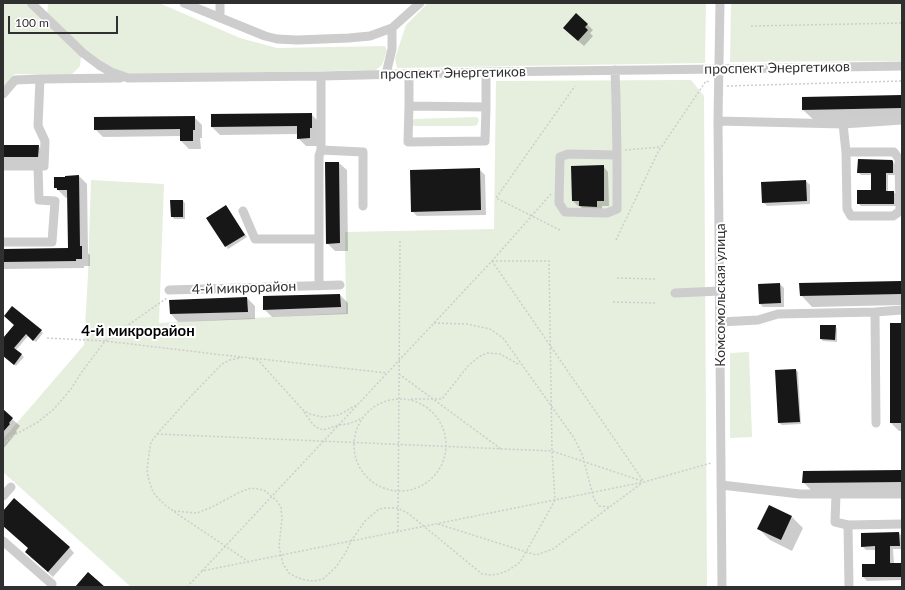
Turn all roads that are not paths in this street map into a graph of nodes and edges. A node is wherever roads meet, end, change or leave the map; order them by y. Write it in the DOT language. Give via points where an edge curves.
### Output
graph roads {
  1 [pos="31,3"];
  2 [pos="44,3"];
  3 [pos="184,3"];
  4 [pos="220,3"];
  5 [pos="420,3"];
  6 [pos="720,3"];
  7 [pos="44,16"];
  8 [pos="220,18"];
  9 [pos="392,28"];
  10 [pos="902,66"];
  11 [pos="719,69"];
  12 [pos="615,70"];
  13 [pos="486,72"];
  14 [pos="386,74"];
  15 [pos="408,74"];
  16 [pos="322,76"];
  17 [pos="128,78"];
  18 [pos="40,79"];
  19 [pos="3,94"];
  20 [pos="409,106"];
  21 [pos="486,106"];
  22 [pos="902,120"];
  23 [pos="718,121"];
  24 [pos="843,124"];
  25 [pos="321,150"];
  26 [pos="846,152"];
  27 [pos="619,153"];
  28 [pos="3,166"];
  29 [pos="38,166"];
  30 [pos="363,206"];
  31 [pos="243,211"];
  32 [pos="319,240"];
  33 [pos="3,242"];
  34 [pos="340,285"];
  35 [pos="319,286"];
  36 [pos="720,290"];
  37 [pos="675,292"];
  38 [pos="168,294"];
  39 [pos="902,310"];
  40 [pos="875,312"];
  41 [pos="720,322"];
  42 [pos="876,423"];
  43 [pos="721,485"];
  44 [pos="11,487"];
  45 [pos="836,494"];
  46 [pos="902,494"];
  47 [pos="3,496"];
  48 [pos="902,524"];
  49 [pos="848,525"];
  50 [pos="3,540"];
  51 [pos="51,587"];
  52 [pos="722,587"];
  53 [pos="850,587"];
  1 -- 7 [label="street, проспект Энергетиков"];
  2 -- 7 [label="street"];
  3 -- 8 [label="street"];
  4 -- 8 [label="street"];
  5 -- 9 [label="street"];
  6 -- 11 [label="street, Комсомольская улица"];
  7 -- 17 [label="street, проспект Энергетиков" via="99,65"];
  8 -- 9 [label="street" via="277,39 370,36"];
  9 -- 14 [label="street" via="392,49"];
  10 -- 11 [label="street, проспект Энергетиков"];
  11 -- 12 [label="street, проспект Энергетиков"];
  11 -- 23 [label="street, Комсомольская улица"];
  12 -- 13 [label="street, проспект Энергетиков"];
  12 -- 27 [label="street"];
  13 -- 15 [label="street, проспект Энергетиков"];
  13 -- 21 [label="street"];
  14 -- 15 [label="street, проспект Энергетиков"];
  14 -- 16 [label="street, проспект Энергетиков"];
  15 -- 20 [label="street"];
  16 -- 17 [label="street, проспект Энергетиков"];
  16 -- 25 [label="street"];
  17 -- 18 [label="street"];
  18 -- 19 [label="street" via="15,80"];
  18 -- 29 [label="street" via="38,126 45,141 44,166"];
  20 -- 21 [label="street"];
  20 -- 21 [label="street" via="408,142 485,141"];
  22 -- 24 [label="street"];
  23 -- 24 [label="street"];
  23 -- 36 [label="street, Комсомольская улица"];
  24 -- 26 [label="street"];
  25 -- 30 [label="street" via="363,152"];
  25 -- 32 [label="street"];
  26 -- 26 [label="street" via="894,152 899,159 900,210 893,216 851,216 847,209"];
  27 -- 27 [label="street" via="617,209 607,213 565,212 559,203 560,158 568,154"];
  28 -- 29 [label="street"];
  29 -- 33 [label="street" via="39,200 55,201 52,242"];
  31 -- 32 [label="street" via="255,239"];
  32 -- 35 [label="street"];
  34 -- 35 [label="street, 4-й микрорайон"];
  35 -- 38 [label="street, 4-й микрорайон"];
  36 -- 37 [label="street"];
  36 -- 41 [label="street, Комсомольская улица"];
  39 -- 40 [label="street"];
  40 -- 41 [label="street" via="778,314 758,320"];
  40 -- 42 [label="street"];
  41 -- 43 [label="street, Комсомольская улица"];
  43 -- 45 [label="street" via="800,494"];
  43 -- 52 [label="street, Комсомольская улица"];
  44 -- 47 [label="street"];
  45 -- 46 [label="street"];
  45 -- 49 [label="street" via="835,522"];
  48 -- 49 [label="street"];
  49 -- 53 [label="street"];
  50 -- 51 [label="street" via="52,584"];
}
